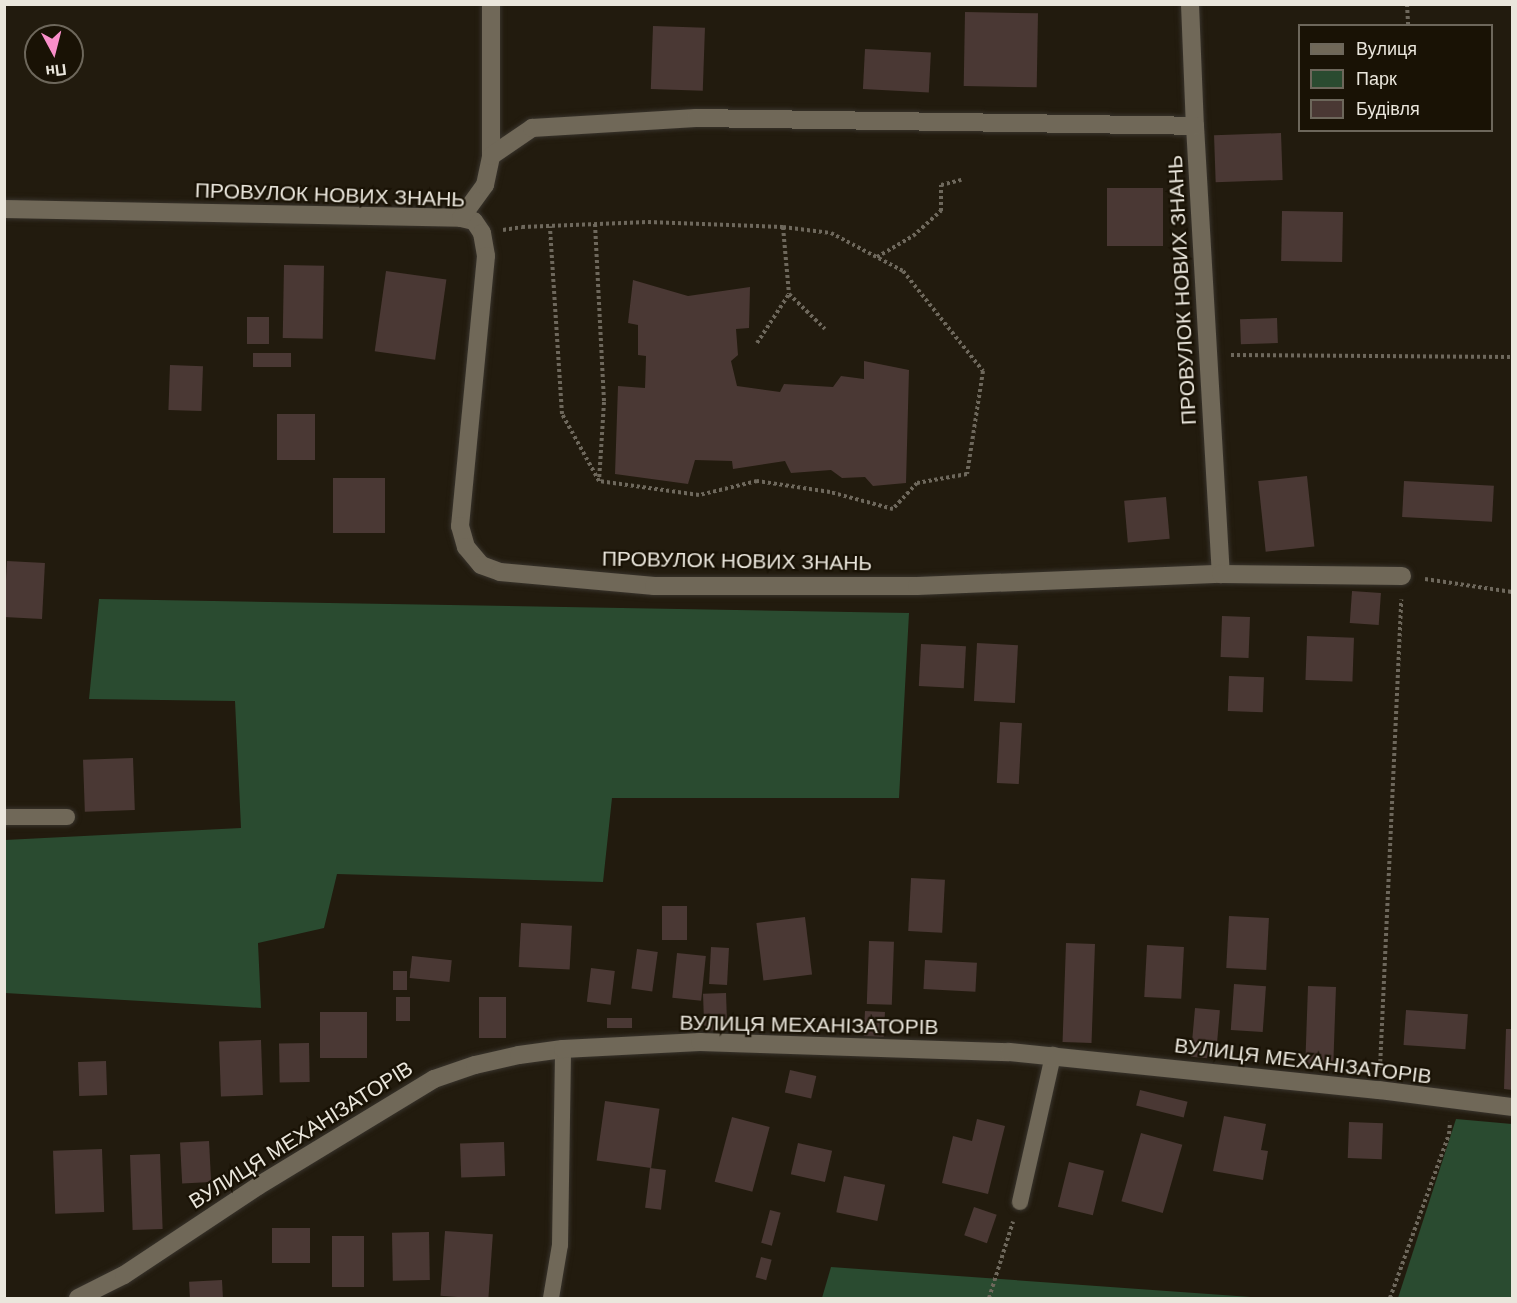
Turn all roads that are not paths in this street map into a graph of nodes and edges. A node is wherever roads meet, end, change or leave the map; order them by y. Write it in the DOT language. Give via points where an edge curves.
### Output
graph roads {
  1 [pos="491,4"];
  2 [pos="1190,4"];
  3 [pos="1195,126"];
  4 [pos="491,156"];
  5 [pos="4,209"];
  6 [pos="461,218"];
  7 [pos="1221,574"];
  8 [pos="1402,576"];
  9 [pos="4,817"];
  10 [pos="67,817"];
  11 [pos="563,1049"];
  12 [pos="1053,1055"];
  13 [pos="1512,1107"];
  14 [pos="1020,1202"];
  15 [pos="78,1299"];
  16 [pos="551,1299"];
  1 -- 4 [label="street"];
  2 -- 3 [label="street, ПРОВУЛОК НОВИХ ЗНАНЬ"];
  3 -- 4 [label="street" via="696,118 532,128"];
  3 -- 7 [label="street, ПРОВУЛОК НОВИХ ЗНАНЬ"];
  4 -- 6 [label="street" via="485,185"];
  5 -- 6 [label="street, ПРОВУЛОК НОВИХ ЗНАНЬ"];
  6 -- 7 [label="street, ПРОВУЛОК НОВИХ ЗНАНЬ" via="474,221 482,233 486,256 460,526 466,547 481,565 500,572 654,586 917,586"];
  7 -- 8 [label="street"];
  9 -- 10 [label="lane"];
  11 -- 12 [label="street, ВУЛИЦЯ МЕХАНІЗАТОРІВ" via="700,1042"];
  11 -- 15 [label="street, ВУЛИЦЯ МЕХАНІЗАТОРІВ" via="497,1060 434,1079 258,1186 143,1263"];
  11 -- 16 [label="lane" via="560,1245"];
  12 -- 13 [label="street, ВУЛИЦЯ МЕХАНІЗАТОРІВ"];
  12 -- 14 [label="lane"];
}
